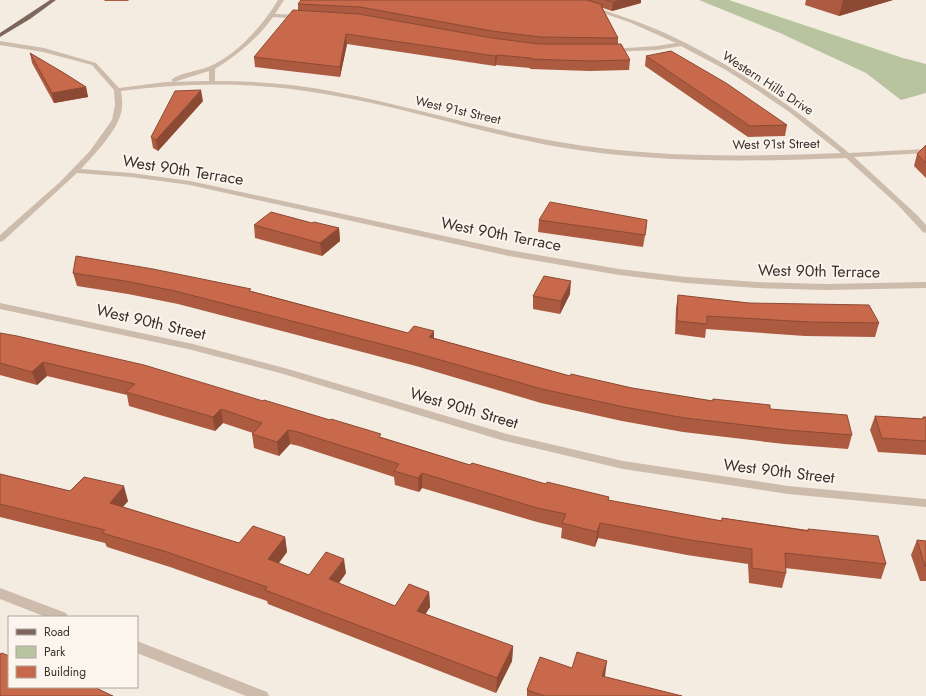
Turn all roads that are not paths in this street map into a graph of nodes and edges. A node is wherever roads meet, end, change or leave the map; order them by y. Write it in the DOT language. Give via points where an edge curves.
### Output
graph roads {
  1 [pos="53,0"];
  2 [pos="281,0"];
  3 [pos="568,0"];
  4 [pos="272,15"];
  5 [pos="307,17"];
  6 [pos="0,36"];
  7 [pos="0,44"];
  8 [pos="682,44"];
  9 [pos="604,52"];
  10 [pos="212,68"];
  11 [pos="153,84"];
  12 [pos="212,84"];
  13 [pos="117,90"];
  14 [pos="926,151"];
  15 [pos="848,155"];
  16 [pos="75,171"];
  17 [pos="926,230"];
  18 [pos="0,239"];
  19 [pos="926,285"];
  20 [pos="0,306"];
  21 [pos="926,503"];
  22 [pos="0,593"];
  23 [pos="58,616"];
  24 [pos="138,647"];
  25 [pos="262,696"];
  1 -- 6 [label="main road"];
  2 -- 4 [label="street"];
  3 -- 8 [label="street, Western Hills Drive" via="633,22"];
  4 -- 5 [label="street"];
  4 -- 10 [label="street" via="240,49"];
  7 -- 13 [label="street" via="44,50 94,64"];
  8 -- 9 [label="street"];
  8 -- 15 [label="street, Western Hills Drive" via="728,69 785,106"];
  10 -- 11 [label="street"];
  10 -- 12 [label="street"];
  11 -- 12 [label="street, West 91st Street"];
  11 -- 13 [label="street, West 91st Street"];
  12 -- 15 [label="street, West 91st Street" via="247,83 315,90 510,135 582,148 734,157"];
  13 -- 16 [label="street" via="119,100 116,119 98,146"];
  14 -- 15 [label="street, West 91st Street"];
  15 -- 17 [label="street, Western Hills Drive"];
  16 -- 18 [label="street"];
  16 -- 19 [label="street, West 90th Terrace" via="190,183 509,253 619,272 757,285"];
  20 -- 21 [label="street, West 90th Street" via="189,346 284,371 505,437 623,465 788,490"];
  22 -- 23 [label="street"];
  24 -- 25 [label="street"];
}
